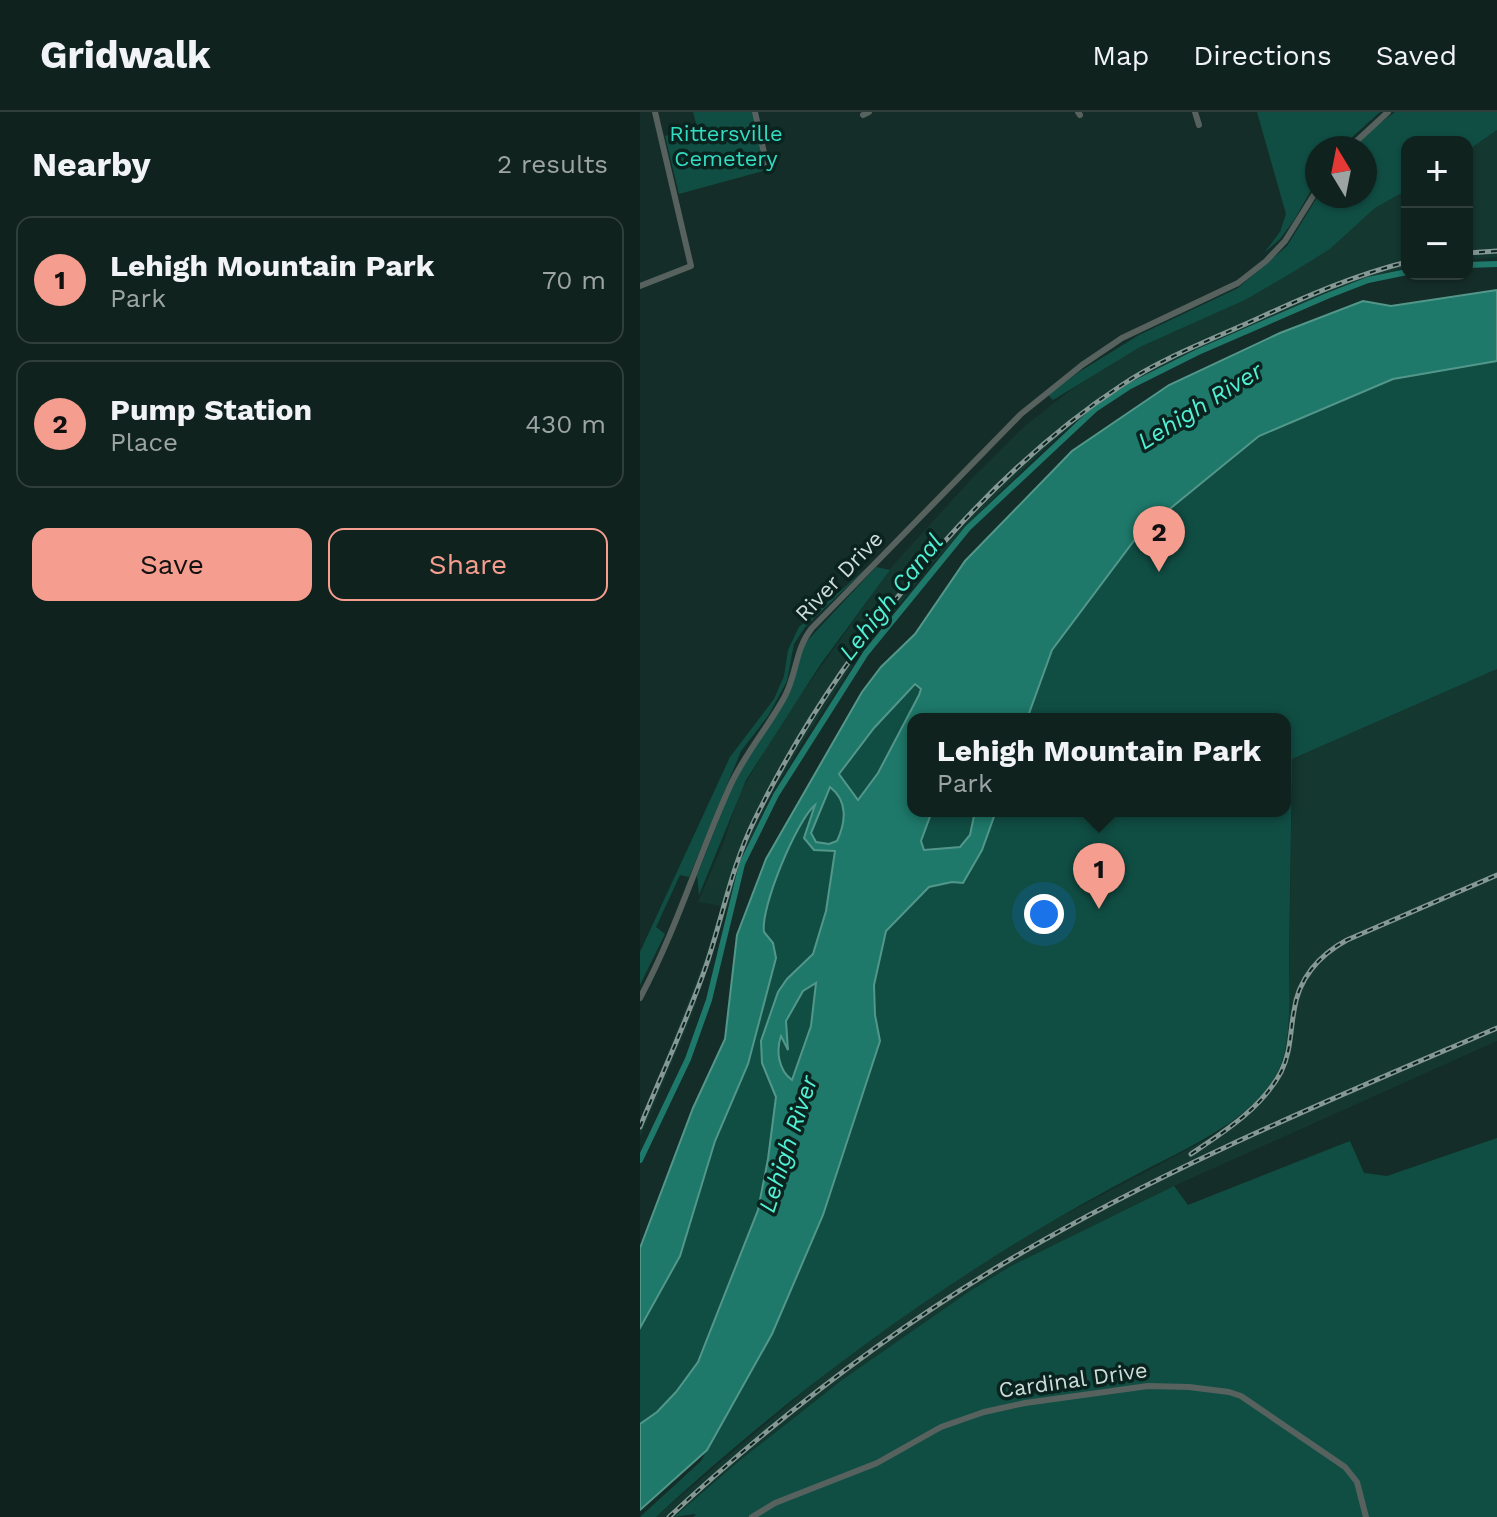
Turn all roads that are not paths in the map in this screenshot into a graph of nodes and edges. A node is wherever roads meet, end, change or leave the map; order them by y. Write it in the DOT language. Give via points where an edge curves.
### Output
graph roads {
  1 [pos="655,112"];
  2 [pos="755,112"];
  3 [pos="1195,112"];
  4 [pos="1388,112"];
  5 [pos="1199,125"];
  6 [pos="1362,136"];
  7 [pos="768,171"];
  8 [pos="1306,208"];
  9 [pos="640,286"];
  10 [pos="640,998"];
  11 [pos="752,1517"];
  12 [pos="1366,1517"];
  1 -- 9 [label="street" via="691,266"];
  2 -- 7 [label="street"];
  3 -- 5 [label="street"];
  4 -- 6 [label="street"];
  8 -- 10 [label="street, River Drive" via="1285,241 1251,273 1122,338 1021,414 808,633 785,697 730,786"];
  11 -- 12 [label="street, Cardinal Drive" via="975,1414 1160,1386 1241,1396 1345,1467 1360,1490"];
}
